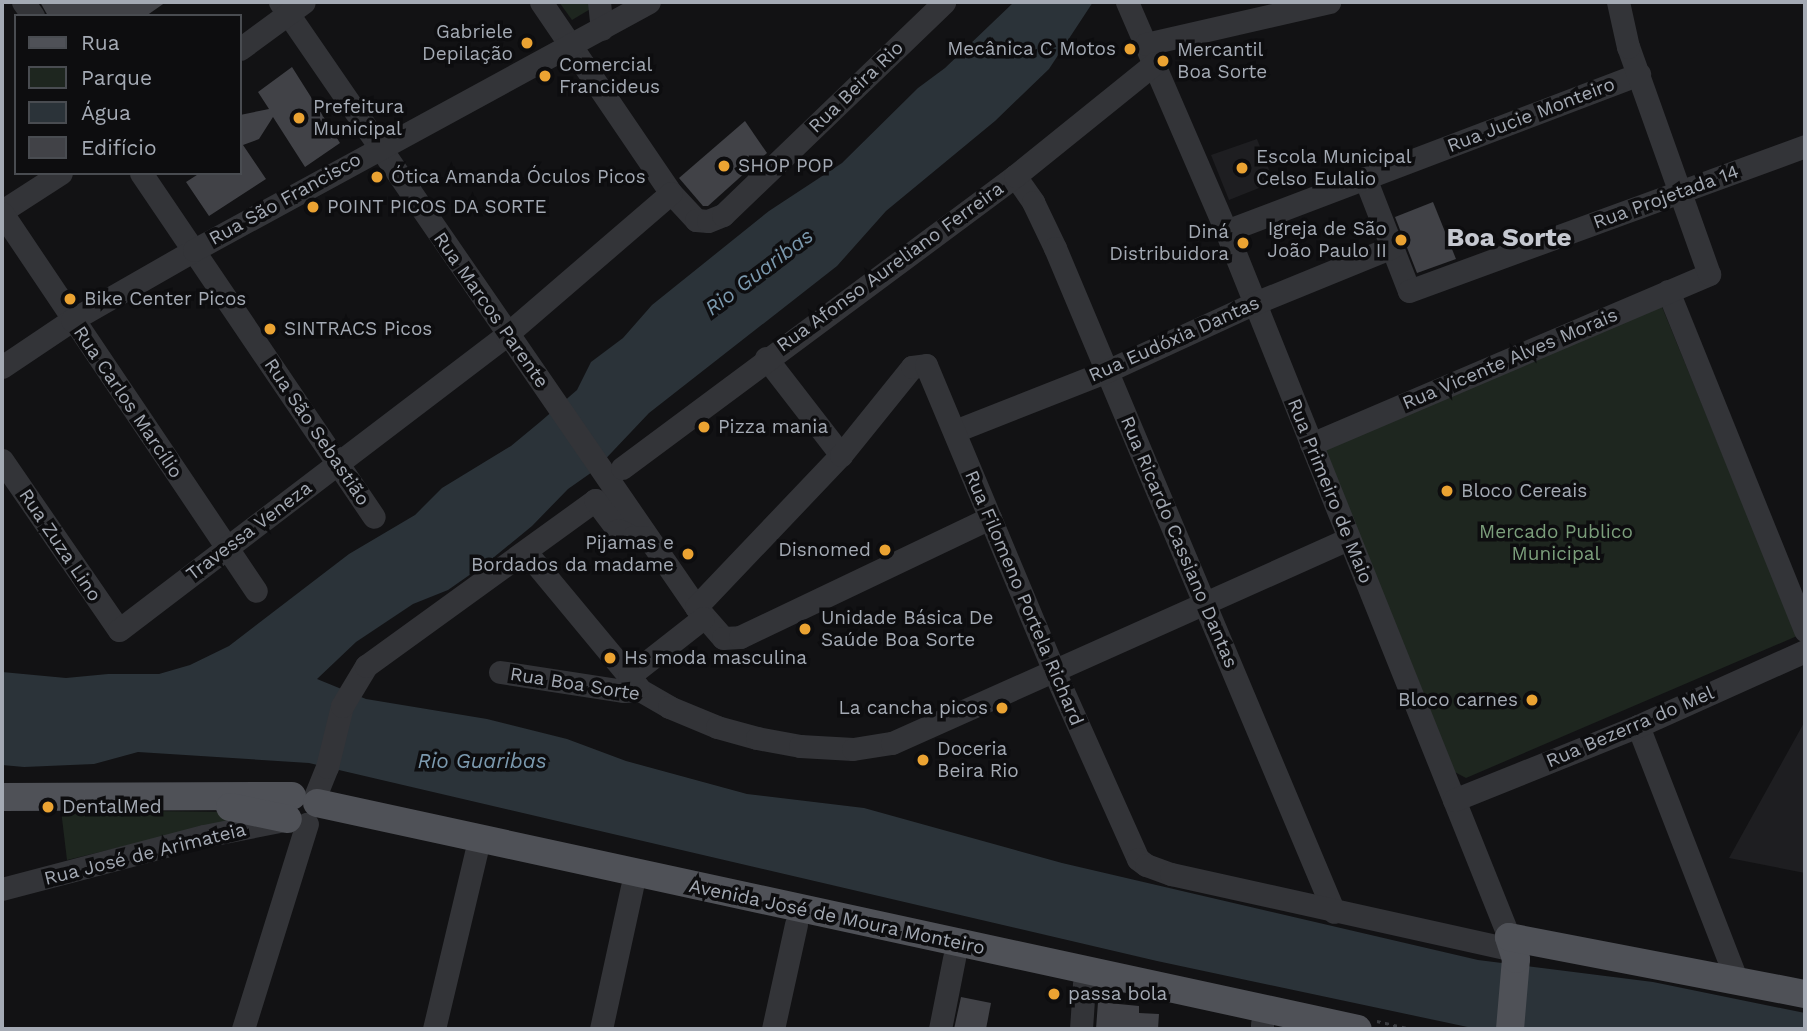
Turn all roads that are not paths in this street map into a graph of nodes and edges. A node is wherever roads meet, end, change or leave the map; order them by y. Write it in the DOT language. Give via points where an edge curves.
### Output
graph roads {
  1 [pos="541,2"];
  2 [pos="599,2"];
  3 [pos="649,2"];
  4 [pos="1127,2"];
  5 [pos="1329,2"];
  6 [pos="1618,2"];
  7 [pos="933,5"];
  8 [pos="291,6"];
  9 [pos="602,29"];
  10 [pos="1146,45"];
  11 [pos="571,46"];
  12 [pos="242,47"];
  13 [pos="1639,74"];
  14 [pos="379,146"];
  15 [pos="1805,146"];
  16 [pos="58,175"];
  17 [pos="142,175"];
  18 [pos="1015,176"];
  19 [pos="1365,178"];
  20 [pos="1680,192"];
  21 [pos="671,193"];
  22 [pos="2,212"];
  23 [pos="1226,231"];
  24 [pos="1392,247"];
  25 [pos="194,250"];
  26 [pos="1668,291"];
  27 [pos="1255,303"];
  28 [pos="72,320"];
  29 [pos="507,334"];
  30 [pos="766,358"];
  31 [pos="2,367"];
  32 [pos="1107,370"];
  33 [pos="956,431"];
  34 [pos="1311,444"];
  35 [pos="841,455"];
  36 [pos="2,460"];
  37 [pos="339,463"];
  38 [pos="616,475"];
  39 [pos="374,517"];
  40 [pos="990,518"];
  41 [pos="648,538"];
  42 [pos="1348,539"];
  43 [pos="227,549"];
  44 [pos="526,552"];
  45 [pos="256,591"];
  46 [pos="1205,603"];
  47 [pos="699,612"];
  48 [pos="119,630"];
  49 [pos="1805,630"];
  50 [pos="1805,651"];
  51 [pos="1053,669"];
  52 [pos="500,672"];
  53 [pos="635,683"];
  54 [pos="1638,726"];
  55 [pos="2,797"];
  56 [pos="1454,800"];
  57 [pos="306,810"];
  58 [pos="476,852"];
  59 [pos="632,887"];
  60 [pos="2,889"];
  61 [pos="1334,912"];
  62 [pos="796,924"];
  63 [pos="1513,949"];
  64 [pos="954,958"];
  65 [pos="1737,981"];
  66 [pos="1084,984"];
  67 [pos="1805,994"];
  68 [pos="1270,1028"];
  69 [pos="243,1029"];
  70 [pos="434,1029"];
  71 [pos="601,1029"];
  72 [pos="773,1029"];
  73 [pos="940,1029"];
  74 [pos="1081,1029"];
  75 [pos="1358,1029"];
  76 [pos="1510,1029"];
  1 -- 11 [label="street"];
  2 -- 9 [label="street"];
  3 -- 9 [label="street, Rua São Francisco"];
  4 -- 10 [label="street, Rua Primeiro de Maio"];
  5 -- 10 [label="street"];
  6 -- 13 [label="street"];
  7 -- 21 [label="street, Rua Beira Rio" via="898,47 723,215 696,220"];
  8 -- 12 [label="street"];
  8 -- 14 [label="street, Rua Marcos Parente"];
  9 -- 11 [label="street, Rua São Francisco"];
  10 -- 18 [label="street, Rua Afonso Aureliano Ferreira"];
  10 -- 23 [label="street, Rua Primeiro de Maio"];
  11 -- 14 [label="street, Rua São Francisco"];
  11 -- 21 [label="street"];
  13 -- 19 [label="street, Rua Jucie Monteiro"];
  13 -- 20 [label="street"];
  14 -- 25 [label="street, Rua São Francisco"];
  14 -- 29 [label="street, Rua Marcos Parente"];
  15 -- 20 [label="street, Rua Projetada 14"];
  16 -- 22 [label="street"];
  17 -- 25 [label="street, Rua São Sebastião"];
  18 -- 30 [label="street, Rua Afonso Aureliano Ferreira"];
  18 -- 32 [label="street, Rua Ricardo Cassiano Dantas" via="1045,224"];
  19 -- 23 [label="street, Rua Jucie Monteiro"];
  19 -- 24 [label="street"];
  20 -- 24 [label="street, Rua Projetada 14" via="1409,291"];
  20 -- 26 [label="street, Rua Vicente Alves Morais" via="1709,274"];
  21 -- 29 [label="street, Travessa Veneza"];
  22 -- 28 [label="street, Rua Carlos Marcílio"];
  23 -- 27 [label="street, Rua Primeiro de Maio"];
  24 -- 27 [label="street, Rua Eudóxia Dantas"];
  25 -- 28 [label="street, Rua São Francisco"];
  25 -- 37 [label="street, Rua São Sebastião"];
  26 -- 34 [label="street, Rua Vicente Alves Morais"];
  26 -- 49 [label="street"];
  27 -- 32 [label="street, Rua Eudóxia Dantas"];
  27 -- 34 [label="street, Rua Primeiro de Maio"];
  28 -- 31 [label="street, Rua São Francisco"];
  28 -- 43 [label="street, Rua Carlos Marcílio"];
  29 -- 37 [label="street, Travessa Veneza"];
  29 -- 38 [label="street, Rua Marcos Parente"];
  30 -- 35 [label="street"];
  30 -- 38 [label="street, Rua Afonso Aureliano Ferreira"];
  32 -- 33 [label="street, Rua Eudóxia Dantas"];
  32 -- 46 [label="street, Rua Ricardo Cassiano Dantas"];
  33 -- 35 [label="street, Rua Filomeno Portela Richard" via="926,365 912,367"];
  33 -- 40 [label="street, Rua Filomeno Portela Richard"];
  34 -- 42 [label="street, Rua Primeiro de Maio"];
  35 -- 47 [label="street"];
  36 -- 48 [label="street, Rua Zuza Lino"];
  37 -- 39 [label="street, Rua São Sebastião"];
  37 -- 43 [label="street, Travessa Veneza"];
  38 -- 41 [label="street, Rua Marcos Parente"];
  40 -- 47 [label="street, Rua Marcos Parente" via="740,637 723,638"];
  40 -- 51 [label="street, Rua Filomeno Portela Richard"];
  41 -- 44 [label="street" via="618,530 595,500"];
  41 -- 47 [label="street, Rua Marcos Parente"];
  42 -- 46 [label="street, Rua Boa Sorte"];
  42 -- 56 [label="street, Rua Primeiro de Maio"];
  43 -- 45 [label="street, Rua Carlos Marcílio"];
  43 -- 48 [label="street, Travessa Veneza"];
  44 -- 53 [label="street"];
  44 -- 57 [label="street" via="366,666 342,706 327,767"];
  46 -- 51 [label="street, Rua Boa Sorte"];
  46 -- 61 [label="street, Rua Ricardo Cassiano Dantas"];
  47 -- 53 [label="street"];
  50 -- 54 [label="street, Rua Bezerra do Mel"];
  51 -- 53 [label="street, Rua Boa Sorte" via="892,743 833,748 757,738 693,717"];
  51 -- 61 [label="street, Rua Filomeno Portela Richard" via="1138,859 1154,869"];
  52 -- 53 [label="street, Rua Boa Sorte" via="623,691"];
  54 -- 56 [label="street, Rua Bezerra do Mel"];
  54 -- 65 [label="street"];
  55 -- 57 [label="main road, Avenida José de Moura Monteiro" via="158,797"];
  56 -- 63 [label="street, Rua Primeiro de Maio"];
  57 -- 58 [label="main road, Avenida José de Moura Monteiro"];
  57 -- 60 [label="street, Rua José de Arimateia"];
  57 -- 69 [label="street"];
  57 -- 75 [label="main road, Avenida José de Moura Monteiro"];
  58 -- 59 [label="main road, Avenida José de Moura Monteiro"];
  58 -- 70 [label="street"];
  59 -- 62 [label="main road, Avenida José de Moura Monteiro"];
  59 -- 71 [label="street"];
  61 -- 63 [label="street, Rua Filomeno Portela Richard"];
  62 -- 64 [label="main road, Avenida José de Moura Monteiro"];
  62 -- 72 [label="street"];
  63 -- 65 [label="main road"];
  63 -- 76 [label="main road"];
  64 -- 66 [label="main road, Avenida José de Moura Monteiro"];
  64 -- 73 [label="street"];
  65 -- 67 [label="main road"];
  66 -- 68 [label="main road, Avenida José de Moura Monteiro"];
  66 -- 74 [label="street"];
}
